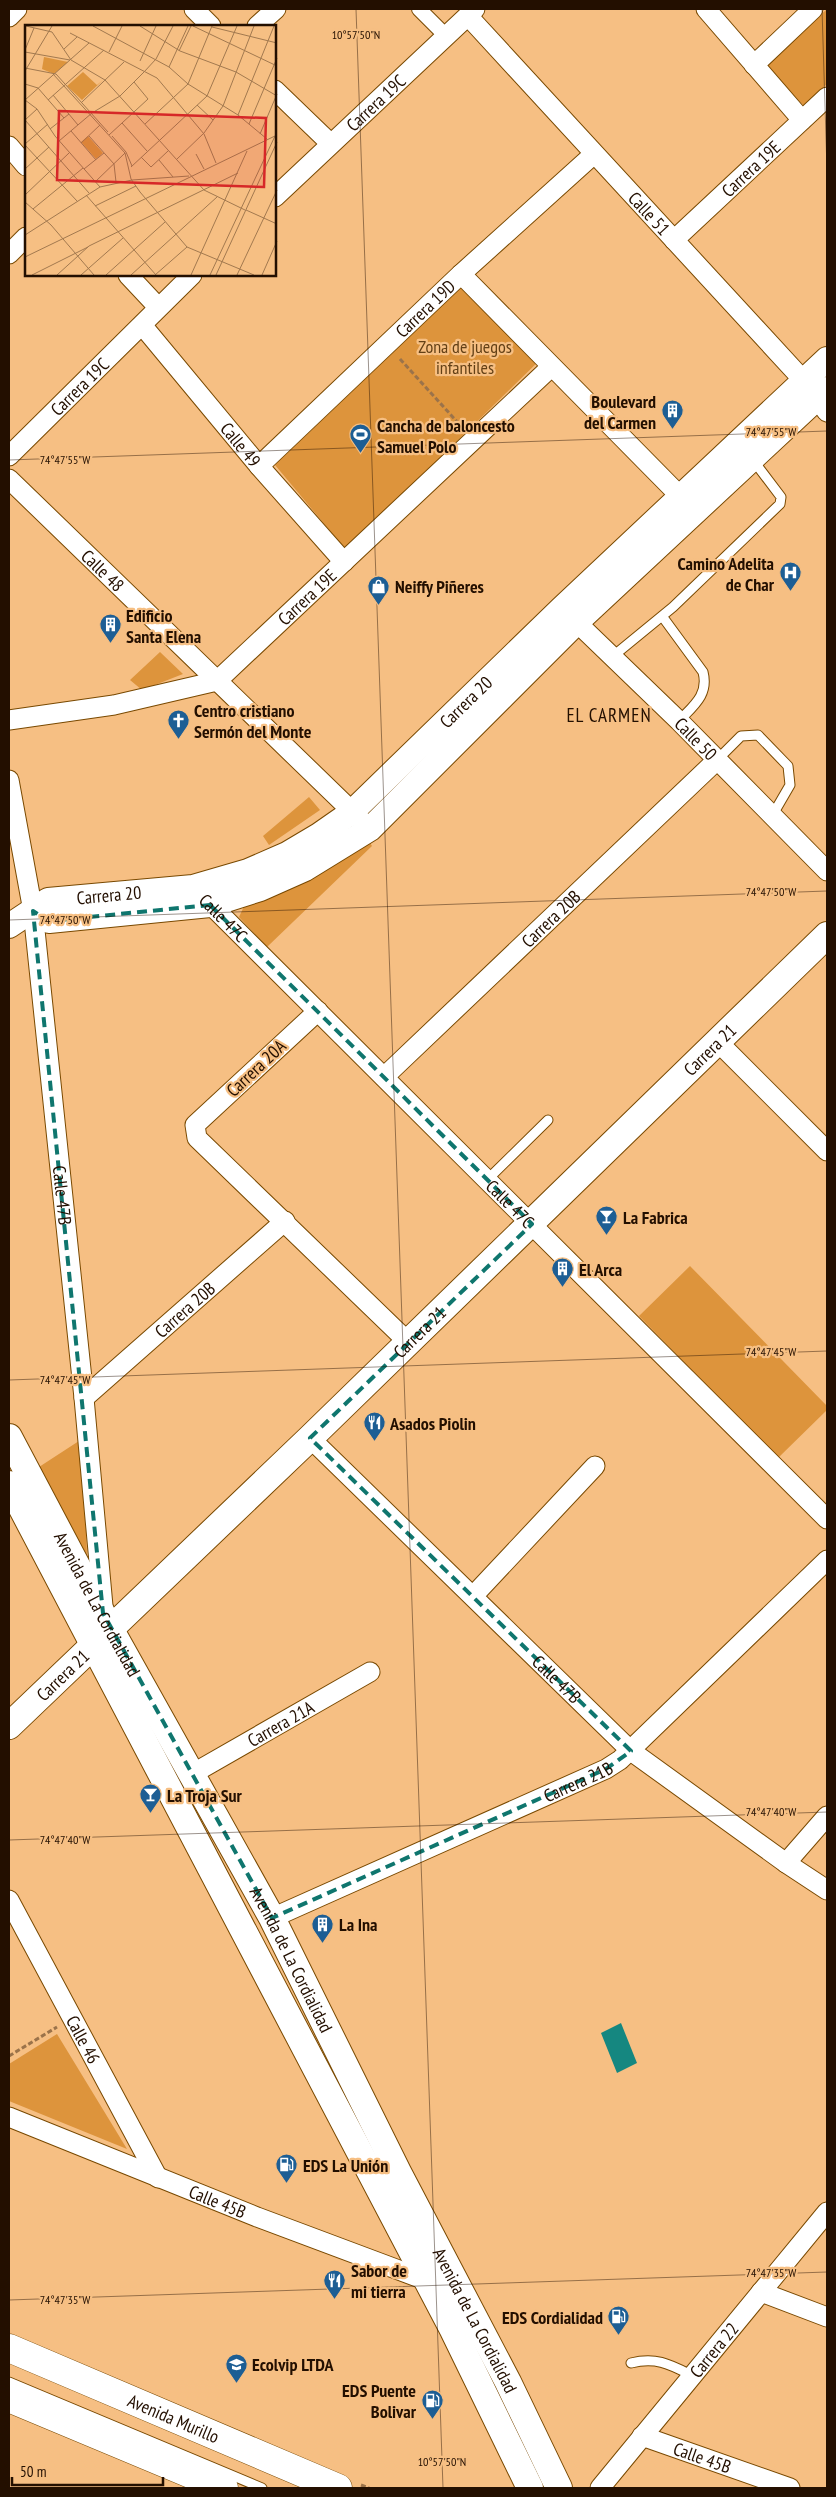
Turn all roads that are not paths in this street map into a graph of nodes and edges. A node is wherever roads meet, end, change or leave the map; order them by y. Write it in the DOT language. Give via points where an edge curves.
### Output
graph roads {
  1 [pos="17,9"];
  2 [pos="194,9"];
  3 [pos="276,9"];
  4 [pos="419,9"];
  5 [pos="706,9"];
  6 [pos="813,9"];
  7 [pos="471,13"];
  8 [pos="9,17"];
  9 [pos="210,25"];
  10 [pos="258,25"];
  11 [pos="446,36"];
  12 [pos="754,65"];
  13 [pos="276,91"];
  14 [pos="827,97"];
  15 [pos="802,120"];
  16 [pos="331,144"];
  17 [pos="9,146"];
  18 [pos="594,154"];
  19 [pos="25,165"];
  20 [pos="276,196"];
  21 [pos="25,239"];
  22 [pos="674,240"];
  23 [pos="9,254"];
  24 [pos="461,274"];
  25 [pos="129,276"];
  26 [pos="191,276"];
  27 [pos="158,308"];
  28 [pos="142,325"];
  29 [pos="827,358"];
  30 [pos="550,367"];
  31 [pos="819,395"];
  32 [pos="9,456"];
  33 [pos="753,460"];
  34 [pos="259,466"];
  35 [pos="9,479"];
  36 [pos="680,496"];
  37 [pos="344,562"];
  38 [pos="569,616"];
  39 [pos="662,616"];
  40 [pos="612,657"];
  41 [pos="217,681"];
  42 [pos="9,720"];
  43 [pos="679,721"];
  44 [pos="717,760"];
  45 [pos="9,780"];
  46 [pos="352,812"];
  47 [pos="772,817"];
  48 [pos="370,829"];
  49 [pos="827,871"];
  50 [pos="192,887"];
  51 [pos="210,905"];
  52 [pos="33,912"];
  53 [pos="9,926"];
  54 [pos="827,935"];
  55 [pos="318,1011"];
  56 [pos="718,1042"];
  57 [pos="384,1078"];
  58 [pos="548,1120"];
  59 [pos="827,1151"];
  60 [pos="487,1180"];
  61 [pos="285,1221"];
  62 [pos="532,1224"];
  63 [pos="408,1342"];
  64 [pos="84,1398"];
  65 [pos="9,1437"];
  66 [pos="310,1438"];
  67 [pos="595,1466"];
  68 [pos="9,1484"];
  69 [pos="827,1519"];
  70 [pos="827,1560"];
  71 [pos="474,1596"];
  72 [pos="103,1629"];
  73 [pos="370,1672"];
  74 [pos="9,1726"];
  75 [pos="631,1751"];
  76 [pos="192,1774"];
  77 [pos="827,1816"];
  78 [pos="786,1864"];
  79 [pos="827,1890"];
  80 [pos="9,1900"];
  81 [pos="272,1918"];
  82 [pos="9,2117"];
  83 [pos="158,2178"];
  84 [pos="827,2212"];
  85 [pos="428,2281"];
  86 [pos="761,2292"];
  87 [pos="827,2317"];
  88 [pos="9,2348"];
  89 [pos="631,2362"];
  90 [pos="691,2375"];
  91 [pos="9,2382"];
  92 [pos="9,2398"];
  93 [pos="642,2436"];
  94 [pos="223,2485"];
  95 [pos="262,2488"];
  96 [pos="338,2488"];
  97 [pos="530,2488"];
  98 [pos="559,2488"];
  99 [pos="600,2488"];
  100 [pos="790,2488"];
  1 -- 8 [label="street"];
  2 -- 9 [label="street"];
  3 -- 10 [label="street"];
  4 -- 11 [label="street"];
  5 -- 12 [label="street"];
  6 -- 12 [label="street"];
  7 -- 11 [label="street, Carrera 19C"];
  7 -- 18 [label="street, Calle 51"];
  11 -- 16 [label="street, Carrera 19C"];
  12 -- 15 [label="street"];
  13 -- 16 [label="street"];
  14 -- 15 [label="street, Carrera 19E"];
  15 -- 22 [label="street, Carrera 19E"];
  16 -- 20 [label="street, Carrera 19C"];
  17 -- 19 [label="street"];
  18 -- 22 [label="street, Calle 51"];
  18 -- 24 [label="street, Carrera 19D"];
  21 -- 23 [label="street"];
  22 -- 31 [label="street, Calle 51"];
  24 -- 30 [label="street"];
  24 -- 34 [label="street, Carrera 19D"];
  25 -- 27 [label="street"];
  26 -- 27 [label="street, Carrera 19C"];
  27 -- 28 [label="street, Carrera 19C"];
  28 -- 32 [label="street, Carrera 19C"];
  28 -- 34 [label="street, Calle 49"];
  29 -- 31 [label="street, Carrera 20"];
  30 -- 36 [label="street"];
  30 -- 37 [label="street, Carrera 19E"];
  31 -- 33 [label="street, Carrera 20"];
  31 -- 36 [label="street, Carrera 20"];
  33 -- 38 [label="street, Carrera 20"];
  33 -- 39 [label="lane" via="781,497 780,504"];
  34 -- 37 [label="street, Calle 49"];
  35 -- 41 [label="street, Calle 48"];
  36 -- 38 [label="street, Carrera 20"];
  37 -- 41 [label="street, Carrera 19E"];
  38 -- 40 [label="street, Calle 50"];
  38 -- 46 [label="street, Carrera 20"];
  38 -- 48 [label="street, Carrera 20"];
  39 -- 40 [label="lane"];
  39 -- 43 [label="lane" via="703,672 706,683 702,696"];
  40 -- 43 [label="street, Calle 50"];
  41 -- 42 [label="street" via="114,705"];
  41 -- 46 [label="street, Calle 48"];
  43 -- 44 [label="street, Calle 50"];
  44 -- 47 [label="street, Calle 50"];
  44 -- 47 [label="lane" via="741,736 758,735 788,766 790,785"];
  44 -- 57 [label="street, Carrera 20B"];
  45 -- 52 [label="street, Calle 47B"];
  46 -- 48 [label="street, Calle 48"];
  46 -- 50 [label="street, Carrera 20" via="287,854 248,871"];
  47 -- 49 [label="street, Calle 50"];
  48 -- 51 [label="street, Carrera 20" via="305,868 260,889"];
  50 -- 51 [label="street, Calle 47C"];
  50 -- 52 [label="street, Carrera 20" via="48,900"];
  51 -- 52 [label="street, Carrera 20" via="49,921"];
  51 -- 55 [label="street, Calle 47C"];
  52 -- 53 [label="street, Carrera 20"];
  52 -- 64 [label="street, Calle 47B"];
  54 -- 56 [label="main road, Carrera 21"];
  55 -- 57 [label="street, Calle 47C"];
  55 -- 61 [label="street, Carrera 20A" via="195,1126 197,1138"];
  56 -- 59 [label="street"];
  56 -- 62 [label="main road, Carrera 21"];
  57 -- 60 [label="street, Calle 47C"];
  58 -- 60 [label="lane"];
  60 -- 62 [label="street, Calle 47C"];
  61 -- 63 [label="street"];
  61 -- 64 [label="street, Carrera 20B"];
  62 -- 63 [label="main road, Carrera 21"];
  62 -- 69 [label="street, Calle 47C"];
  63 -- 66 [label="main road, Carrera 21"];
  64 -- 72 [label="street, Calle 47B"];
  65 -- 72 [label="main road, Avenida de La Cordialidad"];
  66 -- 71 [label="street, Calle 47B"];
  66 -- 72 [label="main road, Carrera 21"];
  67 -- 71 [label="street"];
  68 -- 72 [label="main road, Avenida de La Cordialidad"];
  70 -- 75 [label="street, Carrera 21B"];
  71 -- 75 [label="street, Calle 47B"];
  72 -- 74 [label="main road, Carrera 21"];
  72 -- 76 [label="main road, Avenida de La Cordialidad"];
  72 -- 85 [label="main road, Avenida de La Cordialidad"];
  73 -- 76 [label="street, Carrera 21A"];
  75 -- 78 [label="street, Calle 47B"];
  75 -- 81 [label="street, Carrera 21B" via="606,1769"];
  76 -- 81 [label="main road, Avenida de La Cordialidad"];
  77 -- 78 [label="street"];
  78 -- 79 [label="street, Calle 47B"];
  80 -- 83 [label="street, Calle 46"];
  81 -- 98 [label="main road, Avenida de La Cordialidad"];
  82 -- 83 [label="street, Calle 45B"];
  83 -- 85 [label="street, Calle 45B"];
  84 -- 86 [label="street, Carrera 22"];
  85 -- 97 [label="main road, Avenida de La Cordialidad"];
  86 -- 87 [label="street"];
  86 -- 90 [label="street, Carrera 22"];
  88 -- 96 [label="main road, Avenida Murillo"];
  89 -- 90 [label="lane" via="647,2359 671,2364"];
  90 -- 93 [label="street, Carrera 22"];
  91 -- 94 [label="lane"];
  92 -- 94 [label="main road"];
  93 -- 99 [label="street, Carrera 22"];
  93 -- 100 [label="street, Calle 45B"];
  94 -- 95 [label="lane"];
}
